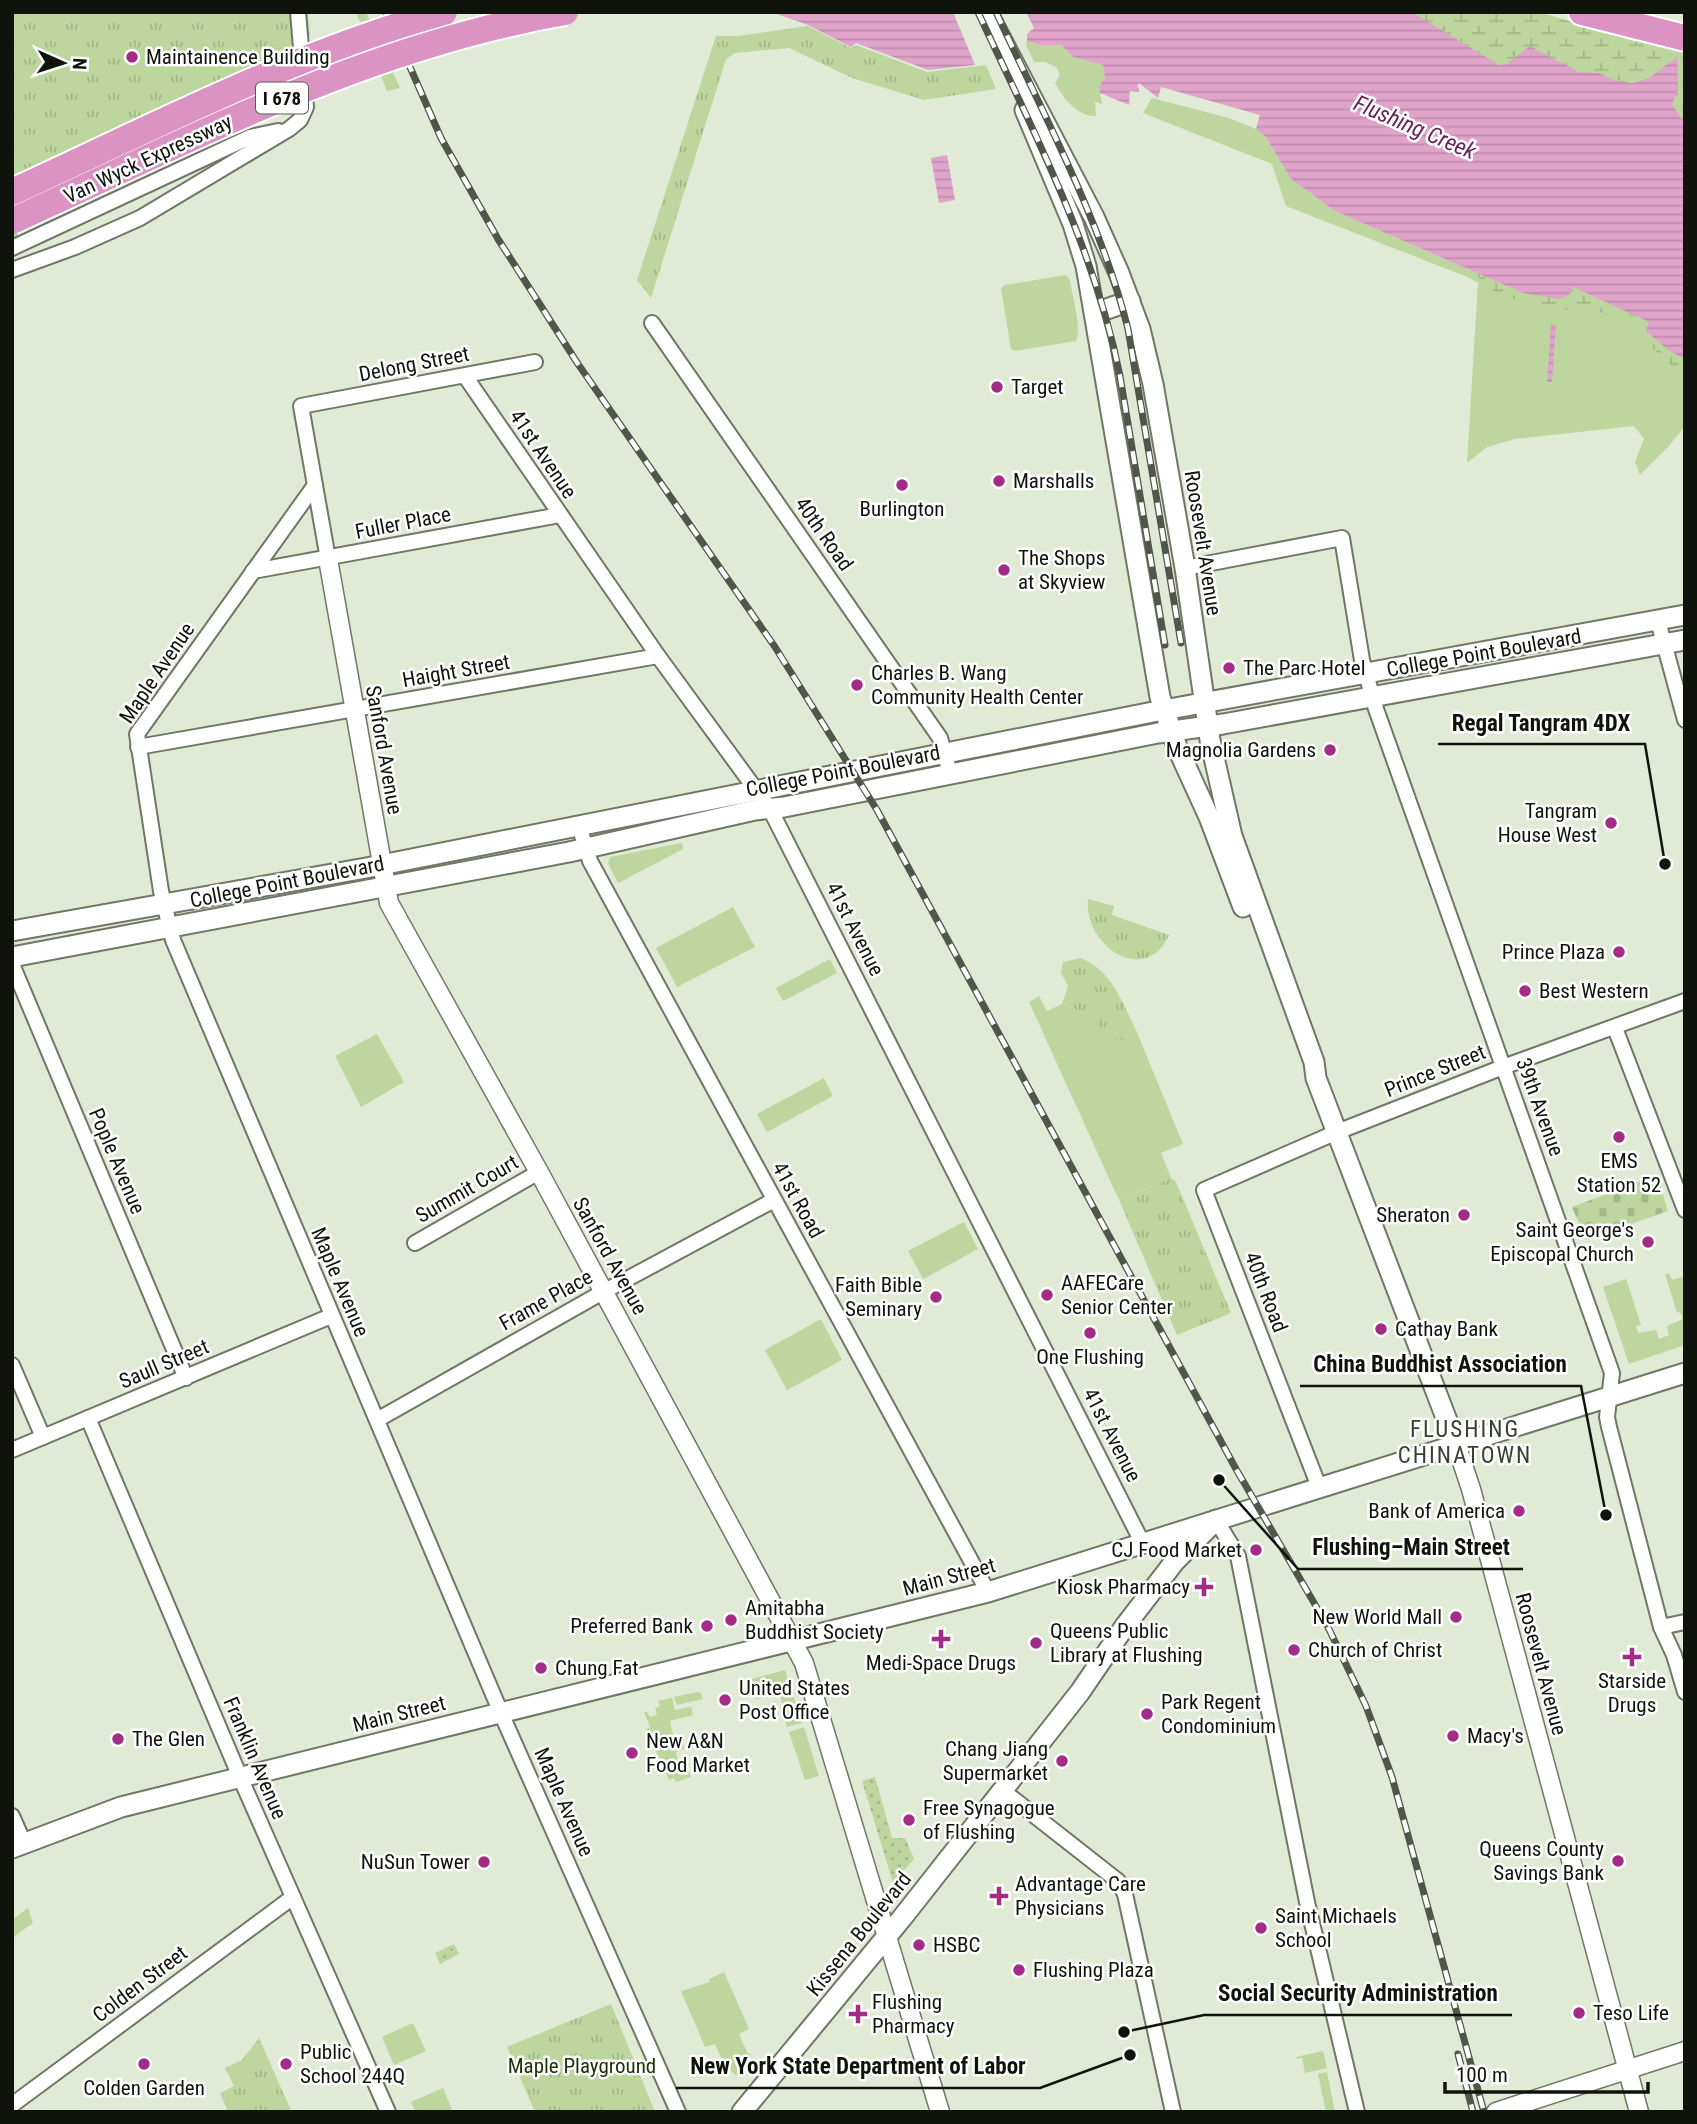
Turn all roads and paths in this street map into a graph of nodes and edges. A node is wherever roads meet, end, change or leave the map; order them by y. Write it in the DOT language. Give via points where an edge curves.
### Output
graph roads {
  1 [pos="299,12"];
  2 [pos="444,12"];
  3 [pos="565,12"];
  4 [pos="987,12"];
  5 [pos="1582,12"];
  6 [pos="1679,36"];
  7 [pos="1011,65"];
  8 [pos="294,124"];
  9 [pos="12,192"];
  10 [pos="12,221"];
  11 [pos="12,248"];
  12 [pos="12,270"];
  13 [pos="1130,301"];
  14 [pos="1096,313"];
  15 [pos="652,323"];
  16 [pos="534,362"];
  17 [pos="465,376"];
  18 [pos="302,406"];
  19 [pos="315,485"];
  20 [pos="560,515"];
  21 [pos="328,559"];
  22 [pos="1185,568"];
  23 [pos="253,571"];
  24 [pos="1685,615"];
  25 [pos="1658,621"];
  26 [pos="1685,640"];
  27 [pos="1663,644"];
  28 [pos="658,656"];
  29 [pos="1366,674"];
  30 [pos="1372,696"];
  31 [pos="1205,703"];
  32 [pos="355,710"];
  33 [pos="1164,710"];
  34 [pos="1685,720"];
  35 [pos="1208,726"];
  36 [pos="1172,731"];
  37 [pos="138,747"];
  38 [pos="944,753"];
  39 [pos="950,774"];
  40 [pos="756,791"];
  41 [pos="770,808"];
  42 [pos="579,826"];
  43 [pos="586,847"];
  44 [pos="381,865"];
  45 [pos="386,887"];
  46 [pos="164,905"];
  47 [pos="170,928"];
  48 [pos="12,931"];
  49 [pos="12,958"];
  50 [pos="1685,1001"];
  51 [pos="1615,1028"];
  52 [pos="1503,1066"];
  53 [pos="1316,1078"];
  54 [pos="1337,1132"];
  55 [pos="539,1172"];
  56 [pos="1204,1190"];
  57 [pos="774,1200"];
  58 [pos="1685,1210"];
  59 [pos="415,1243"];
  60 [pos="603,1292"];
  61 [pos="331,1316"];
  62 [pos="12,1365"];
  63 [pos="1685,1373"];
  64 [pos="186,1378"];
  65 [pos="1611,1396"];
  66 [pos="88,1419"];
  67 [pos="377,1420"];
  68 [pos="43,1437"];
  69 [pos="1456,1444"];
  70 [pos="12,1450"];
  71 [pos="1319,1487"];
  72 [pos="1216,1520"];
  73 [pos="1142,1542"];
  74 [pos="989,1591"];
  75 [pos="1685,1622"];
  76 [pos="1661,1627"];
  77 [pos="793,1640"];
  78 [pos="1685,1692"];
  79 [pos="501,1713"];
  80 [pos="240,1777"];
  81 [pos="1002,1790"];
  82 [pos="12,1815"];
  83 [pos="18,1845"];
  84 [pos="293,1896"];
  85 [pos="886,1936"];
  86 [pos="1685,2051"];
  87 [pos="1628,2070"];
  88 [pos="12,2105"];
  89 [pos="1497,2111"];
  90 [pos="388,2112"];
  91 [pos="677,2112"];
  92 [pos="742,2112"];
  93 [pos="940,2112"];
  94 [pos="1174,2112"];
  95 [pos="1357,2112"];
  96 [pos="1639,2112"];
  1 -- 8 [label="street" via="306,107"];
  2 -- 9 [label="highway, Van Wyck Expressway / I 678, bridge" via="275,72"];
  3 -- 10 [label="highway, Van Wyck Expressway / I 678, bridge" via="431,44 328,79"];
  4 -- 7 [label="main road, Roosevelt Avenue"];
  5 -- 6 [label="highway"];
  7 -- 13 [label="main road, Roosevelt Avenue" via="1094,217"];
  7 -- 14 [label="main road, Roosevelt Avenue" via="1073,224"];
  8 -- 11 [label="street" via="250,137"];
  8 -- 12 [label="street" via="140,218"];
  13 -- 14 [label="main road"];
  13 -- 22 [label="main road, Roosevelt Avenue" via="1153,384"];
  14 -- 33 [label="main road, Roosevelt Avenue"];
  15 -- 38 [label="street, 40th Road" via="940,738"];
  16 -- 17 [label="street, Delong Street"];
  17 -- 18 [label="street, Delong Street"];
  17 -- 20 [label="street, 41st Avenue"];
  18 -- 19 [label="street, Sanford Avenue"];
  19 -- 21 [label="street, Sanford Avenue"];
  19 -- 23 [label="street, Maple Avenue"];
  20 -- 21 [label="street, Fuller Place"];
  20 -- 28 [label="street, 41st Avenue"];
  21 -- 23 [label="street, Fuller Place"];
  21 -- 32 [label="street, Sanford Avenue"];
  22 -- 29 [label="street, 39th Avenue" via="1342,538"];
  22 -- 31 [label="main road, Roosevelt Avenue"];
  23 -- 37 [label="street, Maple Avenue" via="137,734"];
  24 -- 25 [label="main road, College Point Boulevard"];
  25 -- 27 [label="street"];
  25 -- 29 [label="main road, College Point Boulevard"];
  26 -- 27 [label="main road, College Point Boulevard"];
  27 -- 30 [label="main road, College Point Boulevard"];
  27 -- 34 [label="street"];
  28 -- 32 [label="street, Haight Street"];
  28 -- 40 [label="street, 41st Avenue"];
  29 -- 30 [label="street, 39th Avenue"];
  29 -- 31 [label="main road, College Point Boulevard"];
  30 -- 35 [label="main road, College Point Boulevard"];
  30 -- 52 [label="street, 39th Avenue"];
  31 -- 33 [label="main road, College Point Boulevard"];
  31 -- 35 [label="main road, Roosevelt Avenue"];
  32 -- 37 [label="street, Haight Street"];
  32 -- 44 [label="street, Sanford Avenue"];
  33 -- 36 [label="main road, Roosevelt Avenue"];
  33 -- 38 [label="main road, College Point Boulevard"];
  35 -- 36 [label="main road, College Point Boulevard"];
  35 -- 53 [label="main road, Roosevelt Avenue" via="1232,836"];
  36 -- 39 [label="main road, College Point Boulevard"];
  36 -- 53 [label="main road, Roosevelt Avenue" via="1306,1065"];
  37 -- 46 [label="street, Maple Avenue"];
  38 -- 39 [label="street, 40th Road"];
  38 -- 40 [label="main road, College Point Boulevard"];
  39 -- 41 [label="main road, College Point Boulevard"];
  40 -- 41 [label="street, 41st Avenue"];
  40 -- 42 [label="main road, College Point Boulevard"];
  41 -- 43 [label="main road, College Point Boulevard"];
  41 -- 73 [label="street, 41st Avenue"];
  42 -- 43 [label="street, 41st Road"];
  42 -- 44 [label="main road, College Point Boulevard"];
  43 -- 45 [label="main road, College Point Boulevard"];
  43 -- 57 [label="street, 41st Road"];
  44 -- 45 [label="street, Sanford Avenue"];
  44 -- 46 [label="main road, College Point Boulevard"];
  45 -- 47 [label="main road, College Point Boulevard"];
  45 -- 55 [label="street, Sanford Avenue" via="393,909"];
  46 -- 47 [label="street, Maple Avenue"];
  46 -- 48 [label="main road, College Point Boulevard"];
  47 -- 49 [label="main road, College Point Boulevard"];
  47 -- 61 [label="street, Maple Avenue"];
  49 -- 64 [label="street, Pople Avenue"];
  50 -- 51 [label="street, Prince Street"];
  51 -- 52 [label="street, Prince Street"];
  51 -- 58 [label="street"];
  52 -- 54 [label="street, Prince Street"];
  52 -- 65 [label="street, 39th Avenue" via="1612,1373"];
  53 -- 54 [label="main road, Roosevelt Avenue"];
  54 -- 56 [label="street, Prince Street"];
  54 -- 69 [label="main road, Roosevelt Avenue"];
  55 -- 59 [label="street, Summit Court"];
  55 -- 60 [label="street, Sanford Avenue"];
  56 -- 71 [label="street, 40th Road"];
  57 -- 60 [label="street, Frame Place"];
  57 -- 74 [label="street, 41st Road"];
  60 -- 67 [label="street, Frame Place"];
  60 -- 77 [label="street, Sanford Avenue"];
  61 -- 64 [label="street, Saull Street"];
  61 -- 67 [label="street, Maple Avenue"];
  62 -- 68 [label="street"];
  63 -- 65 [label="main road, Main Street"];
  64 -- 66 [label="street, Saull Street"];
  65 -- 69 [label="main road, Main Street"];
  65 -- 76 [label="street, 39th Avenue" via="1609,1427"];
  66 -- 68 [label="street, Saull Street"];
  66 -- 80 [label="street, Franklin Avenue"];
  67 -- 79 [label="street, Maple Avenue"];
  68 -- 70 [label="street, Saull Street"];
  69 -- 71 [label="main road, Main Street"];
  69 -- 87 [label="street, Roosevelt Avenue"];
  71 -- 72 [label="main road, Main Street"];
  72 -- 73 [label="main road, Main Street"];
  72 -- 81 [label="main road, Kissena Boulevard" via="1175,1561"];
  72 -- 95 [label="street" via="1238,1556 1307,1902"];
  73 -- 74 [label="main road, Main Street"];
  74 -- 77 [label="main road, Main Street"];
  75 -- 76 [label="street"];
  76 -- 78 [label="street, 39th Avenue"];
  77 -- 79 [label="main road, Main Street"];
  77 -- 85 [label="street, Sanford Avenue" via="804,1663"];
  79 -- 80 [label="main road, Main Street"];
  79 -- 91 [label="street, Maple Avenue"];
  80 -- 83 [label="main road, Main Street" via="121,1807"];
  80 -- 84 [label="street, Franklin Avenue"];
  81 -- 85 [label="main road, Kissena Boulevard"];
  81 -- 94 [label="street" via="1118,1881 1125,1894"];
  82 -- 83 [label="street"];
  84 -- 88 [label="street, Colden Street"];
  84 -- 90 [label="street, Franklin Avenue"];
  85 -- 92 [label="main road, Kissena Boulevard"];
  85 -- 93 [label="street, Sanford Avenue"];
  86 -- 87 [label="street"];
  87 -- 89 [label="street"];
  87 -- 96 [label="street, Roosevelt Avenue"];
}
